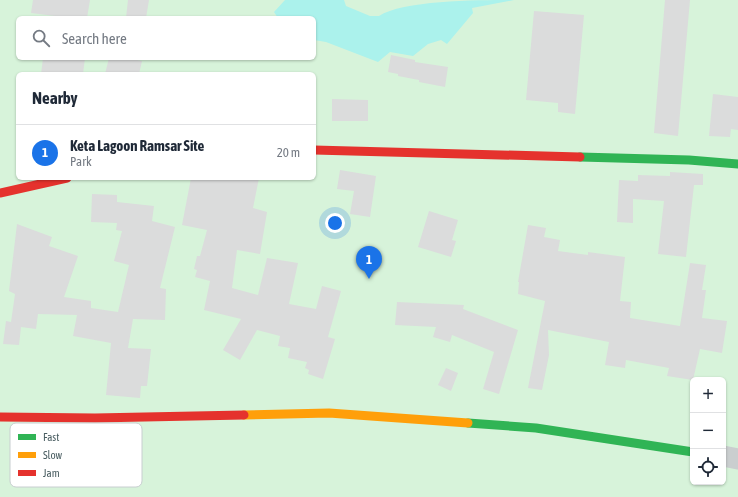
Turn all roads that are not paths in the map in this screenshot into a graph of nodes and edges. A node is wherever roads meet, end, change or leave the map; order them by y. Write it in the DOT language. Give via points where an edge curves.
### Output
graph roads {
  1 [pos="316,150"];
  2 [pos="738,164"];
  3 [pos="57,180"];
  4 [pos="0,192"];
  5 [pos="0,417"];
  6 [pos="690,452"];
  7 [pos="726,456"];
  8 [pos="738,458"];
  1 -- 2 [label="street" via="689,160"];
  3 -- 4 [label="street"];
  5 -- 6 [label="street" via="95,418 329,413 536,428"];
  7 -- 8 [label="street"];
}
